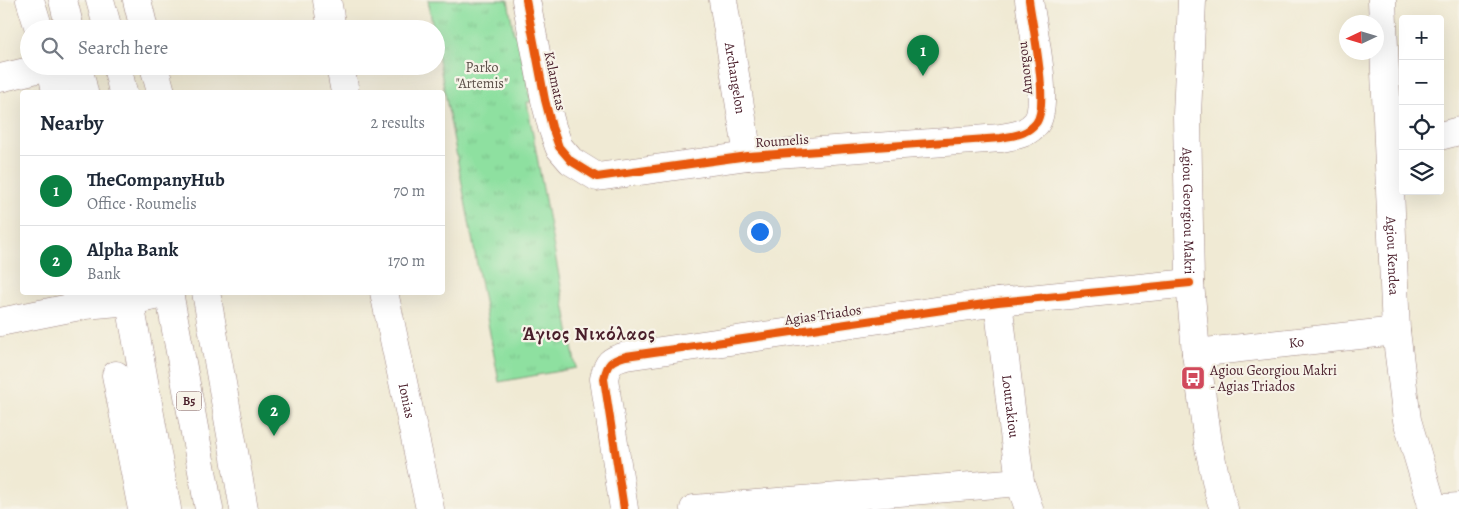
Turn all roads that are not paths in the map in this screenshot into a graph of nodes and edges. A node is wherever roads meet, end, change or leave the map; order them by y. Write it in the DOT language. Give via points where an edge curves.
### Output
graph roads {
  1 [pos="30,0"];
  2 [pos="62,0"];
  3 [pos="100,0"];
  4 [pos="137,0"];
  5 [pos="327,0"];
  6 [pos="526,0"];
  7 [pos="723,0"];
  8 [pos="1028,0"];
  9 [pos="1192,0"];
  10 [pos="1382,0"];
  11 [pos="36,20"];
  12 [pos="68,20"];
  13 [pos="106,20"];
  14 [pos="142,20"];
  15 [pos="330,20"];
  16 [pos="20,73"];
  17 [pos="53,75"];
  18 [pos="80,75"];
  19 [pos="119,75"];
  20 [pos="156,75"];
  21 [pos="342,75"];
  22 [pos="0,78"];
  23 [pos="56,90"];
  24 [pos="84,90"];
  25 [pos="123,90"];
  26 [pos="160,90"];
  27 [pos="345,90"];
  28 [pos="1459,131"];
  29 [pos="1444,135"];
  30 [pos="1001,138"];
  31 [pos="1396,147"];
  32 [pos="748,156"];
  33 [pos="571,162"];
  34 [pos="1190,283"];
  35 [pos="149,295"];
  36 [pos="169,295"];
  37 [pos="207,295"];
  38 [pos="385,295"];
  39 [pos="129,297"];
  40 [pos="998,302"];
  41 [pos="0,322"];
  42 [pos="1396,331"];
  43 [pos="1196,354"];
  44 [pos="116,375"];
  45 [pos="1020,482"];
  46 [pos="1441,508"];
  47 [pos="142,509"];
  48 [pos="167,509"];
  49 [pos="209,509"];
  50 [pos="244,509"];
  51 [pos="430,509"];
  52 [pos="624,509"];
  53 [pos="694,509"];
  54 [pos="1029,509"];
  55 [pos="1224,509"];
  1 -- 11 [label="street"];
  2 -- 12 [label="street"];
  3 -- 13 [label="street"];
  4 -- 14 [label="street"];
  5 -- 15 [label="street"];
  6 -- 33 [label="street, Kalamatas" via="552,127 559,147"];
  7 -- 32 [label="street, Archangelon"];
  8 -- 30 [label="street, Amorgou" via="1042,81 1038,122 1024,134"];
  9 -- 34 [label="street, Agiou Georgiou Makri" via="1187,115"];
  10 -- 31 [label="street, Agiou Kendea"];
  16 -- 22 [label="street"];
  17 -- 23 [label="street"];
  18 -- 24 [label="street"];
  19 -- 25 [label="street"];
  20 -- 26 [label="street"];
  21 -- 27 [label="street"];
  28 -- 29 [label="street"];
  30 -- 32 [label="street, Roumelis"];
  31 -- 42 [label="street, Agiou Kendea"];
  32 -- 33 [label="street, Roumelis" via="597,177"];
  34 -- 40 [label="street, Agias Triados"];
  34 -- 43 [label="street, Agiou Georgiou Makri"];
  35 -- 39 [label="street"];
  36 -- 49 [label="street, B5"];
  37 -- 50 [label="street"];
  38 -- 51 [label="street, Ionias"];
  39 -- 41 [label="street"];
  39 -- 48 [label="street"];
  40 -- 45 [label="street, Loutrakiou"];
  40 -- 52 [label="street, Agias Triados" via="614,359 606,367 604,379"];
  42 -- 43 [label="street, Ko"];
  42 -- 46 [label="street, Agiou Kendea" via="1407,420"];
  43 -- 55 [label="street, Agiou Georgiou Makri" via="1208,443"];
  44 -- 47 [label="street"];
  45 -- 53 [label="street"];
  45 -- 54 [label="street, Loutrakiou"];
}
